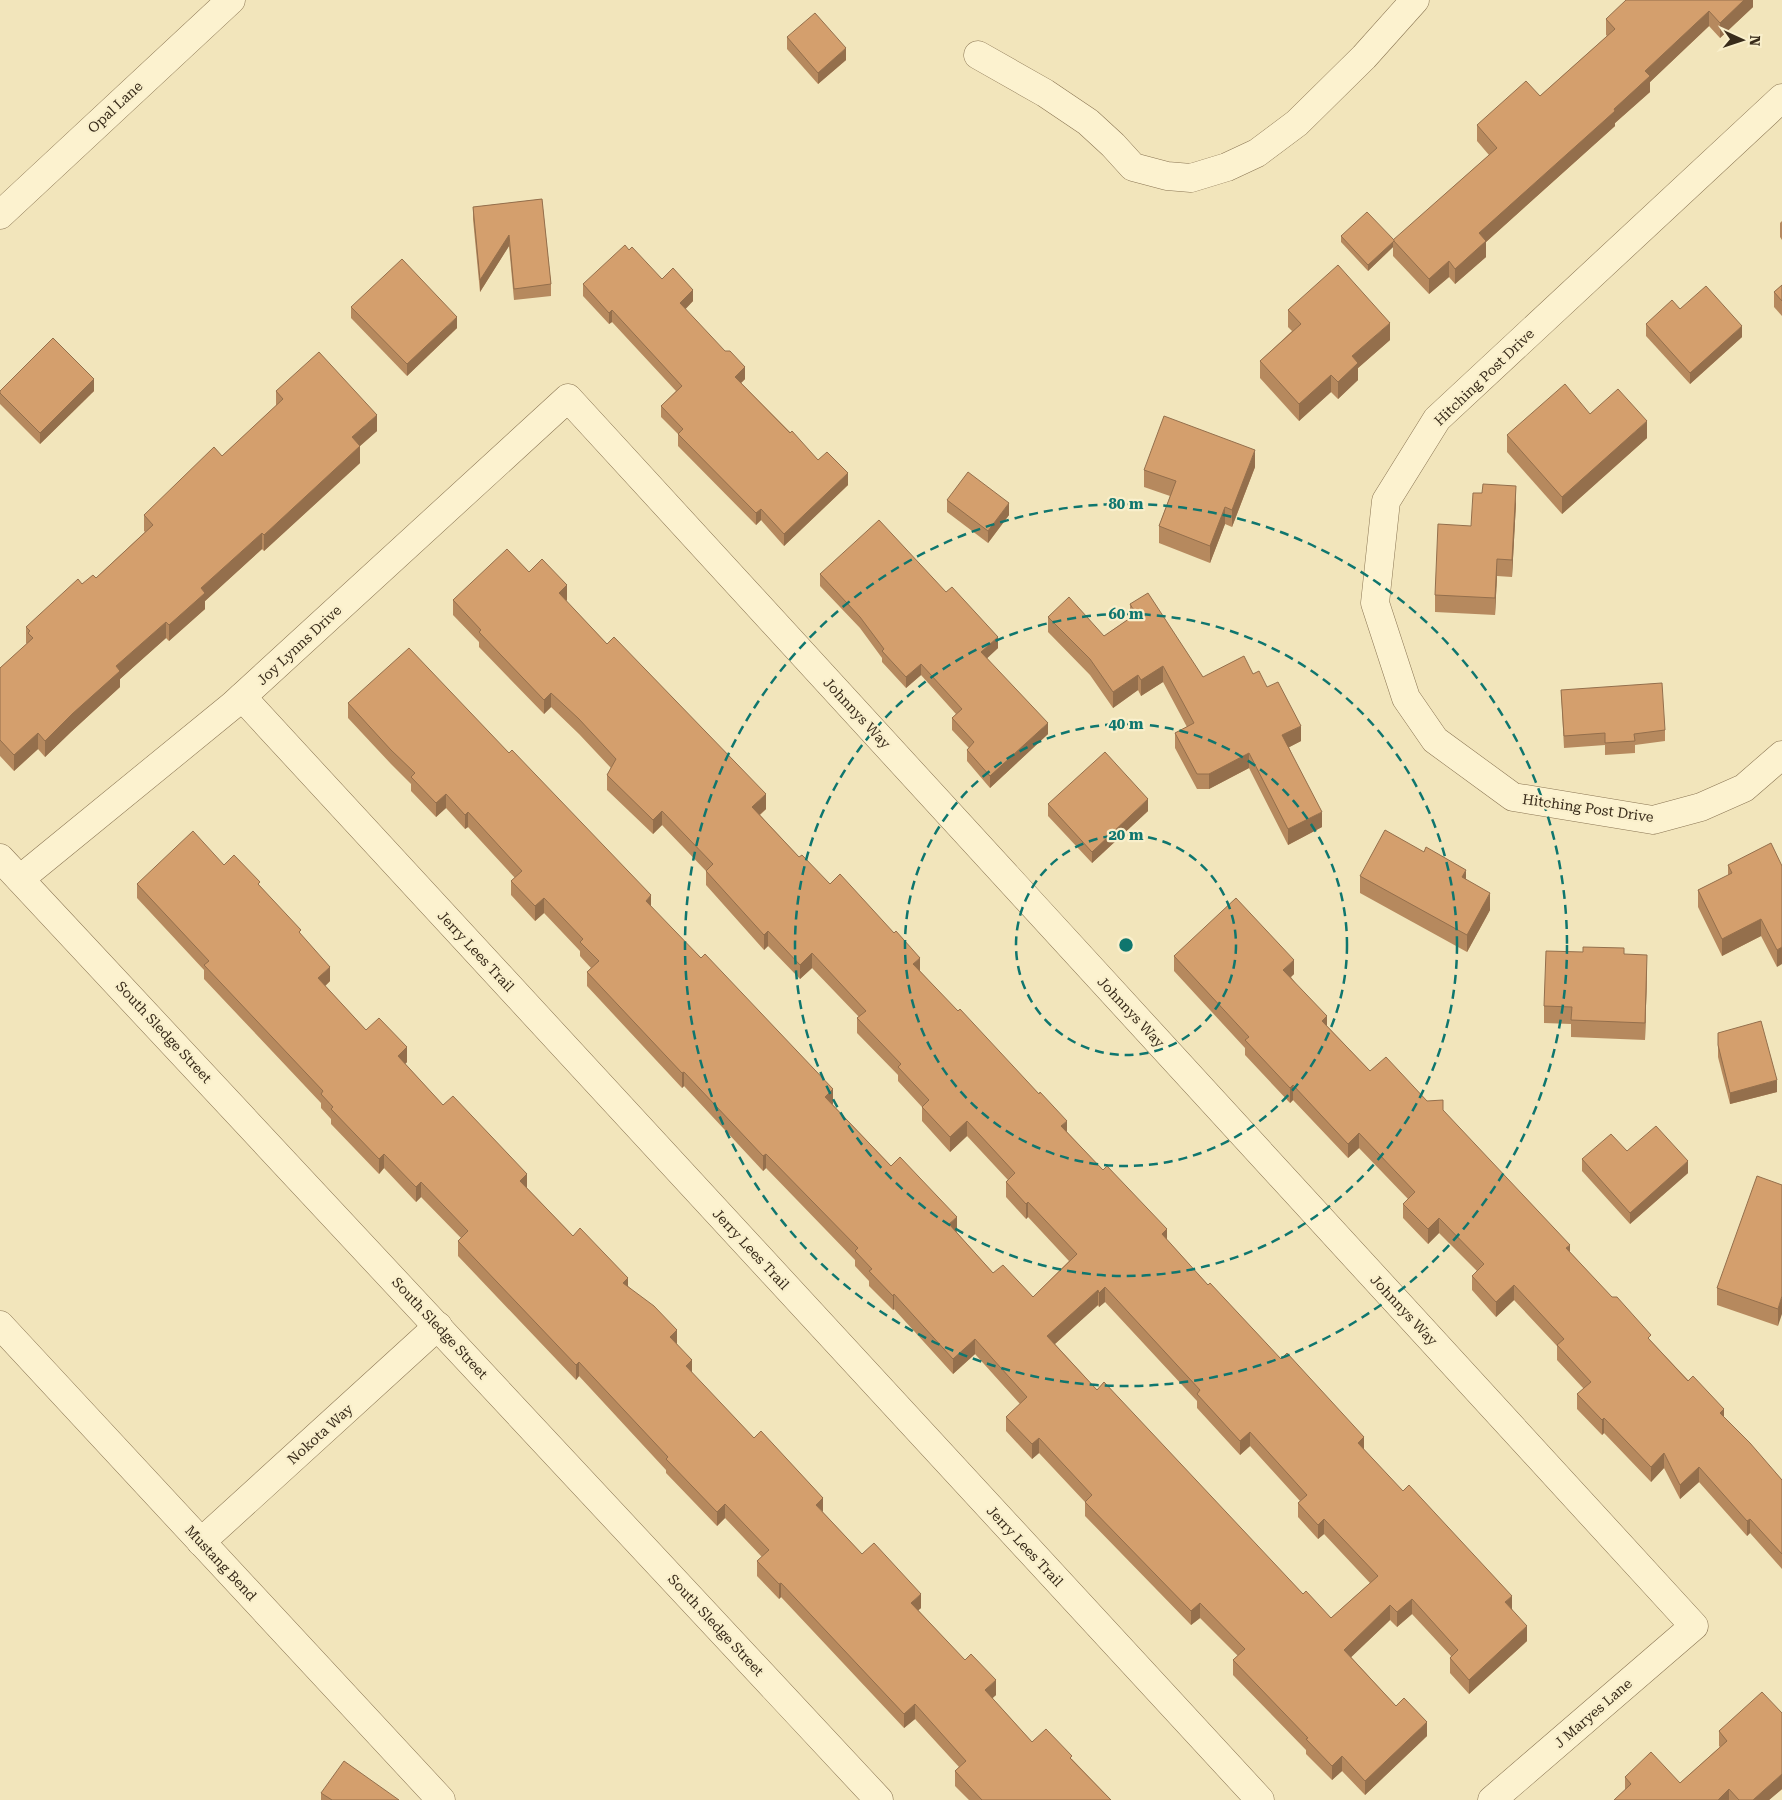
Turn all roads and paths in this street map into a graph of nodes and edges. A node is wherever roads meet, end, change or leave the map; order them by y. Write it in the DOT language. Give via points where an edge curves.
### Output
graph roads {
  1 [pos="231,0"];
  2 [pos="1415,0"];
  3 [pos="978,55"];
  4 [pos="1782,98"];
  5 [pos="0,215"];
  6 [pos="568,398"];
  7 [pos="242,697"];
  8 [pos="1782,755"];
  9 [pos="0,858"];
  10 [pos="20,879"];
  11 [pos="0,1325"];
  12 [pos="438,1326"];
  13 [pos="201,1542"];
  14 [pos="1694,1626"];
  15 [pos="441,1800"];
  16 [pos="879,1800"];
  17 [pos="1260,1800"];
  18 [pos="1492,1800"];
  1 -- 5 [label="street, Opal Lane"];
  2 -- 3 [label="street" via="1364,57 1297,123 1258,152 1227,168 1191,178 1133,167 1088,122"];
  4 -- 8 [label="street, Hitching Post Drive" via="1437,419 1386,501 1375,603 1406,698 1430,733 1513,797 1653,820 1701,807 1744,788"];
  6 -- 7 [label="street, Joy Lynns Drive"];
  6 -- 14 [label="street, Johnnys Way"];
  7 -- 10 [label="street, Joy Lynns Drive"];
  7 -- 17 [label="street, Jerry Lees Trail"];
  9 -- 10 [label="street, South Sledge Street"];
  10 -- 12 [label="street, South Sledge Street"];
  11 -- 13 [label="street, Mustang Bend"];
  12 -- 13 [label="street, Nokota Way"];
  12 -- 16 [label="street, South Sledge Street"];
  13 -- 15 [label="street, Mustang Bend"];
  14 -- 18 [label="street, J Maryes Lane"];
}
